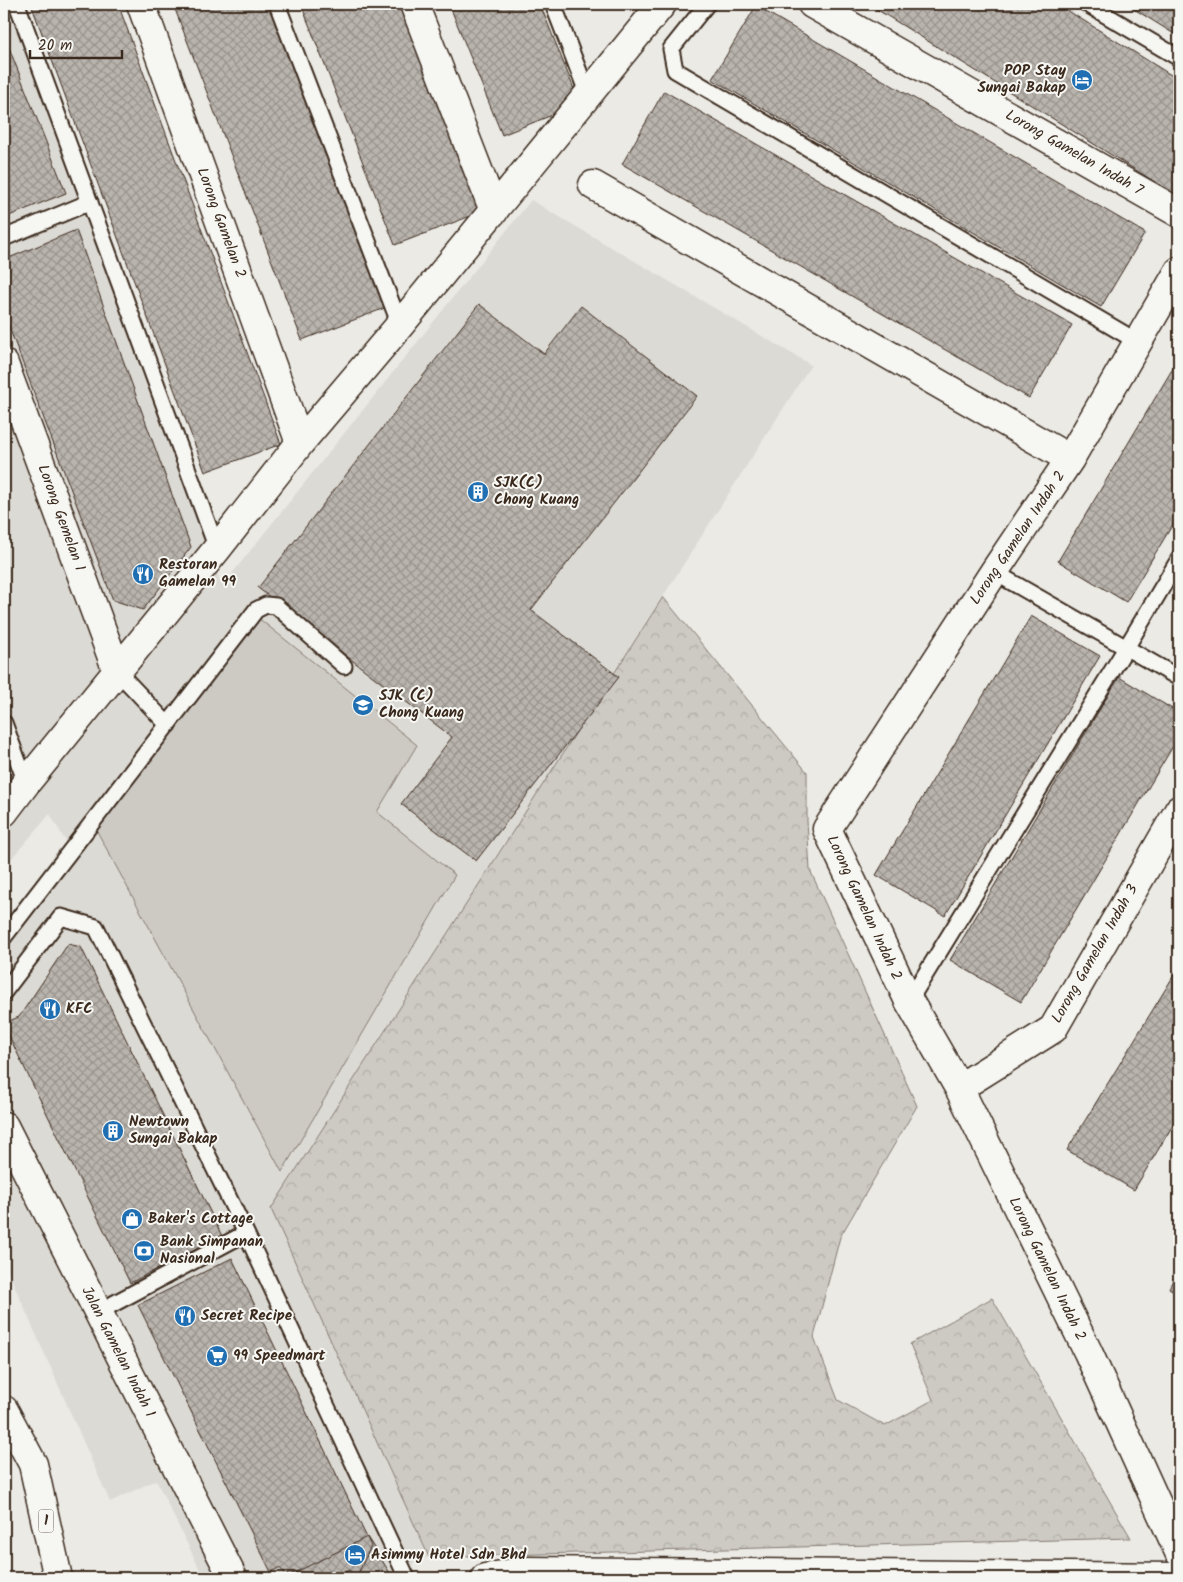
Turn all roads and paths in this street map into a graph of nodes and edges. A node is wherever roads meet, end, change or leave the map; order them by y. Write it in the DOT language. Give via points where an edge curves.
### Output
graph roads {
  1 [pos="17,4"];
  2 [pos="141,4"];
  3 [pos="277,4"];
  4 [pos="414,4"];
  5 [pos="553,4"];
  6 [pos="662,4"];
  7 [pos="707,4"];
  8 [pos="812,4"];
  9 [pos="1087,4"];
  10 [pos="1179,58"];
  11 [pos="588,95"];
  12 [pos="593,186"];
  13 [pos="90,202"];
  14 [pos="494,211"];
  15 [pos="1179,213"];
  16 [pos="4,238"];
  17 [pos="1179,271"];
  18 [pos="400,325"];
  19 [pos="1138,342"];
  20 [pos="4,364"];
  21 [pos="300,443"];
  22 [pos="1070,459"];
  23 [pos="217,549"];
  24 [pos="1179,559"];
  25 [pos="994,572"];
  26 [pos="1126,648"];
  27 [pos="344,666"];
  28 [pos="117,671"];
  29 [pos="1179,678"];
  30 [pos="4,723"];
  31 [pos="168,725"];
  32 [pos="26,783"];
  33 [pos="4,812"];
  34 [pos="1177,819"];
  35 [pos="4,937"];
  36 [pos="4,992"];
  37 [pos="909,1001"];
  38 [pos="959,1088"];
  39 [pos="4,1126"];
  40 [pos="246,1233"];
  41 [pos="98,1312"];
  42 [pos="4,1410"];
  43 [pos="1179,1552"];
  44 [pos="1179,1577"];
  45 [pos="58,1578"];
  46 [pos="233,1578"];
  47 [pos="407,1578"];
  48 [pos="485,1578"];
  1 -- 13 [label="lane"];
  2 -- 21 [label="main road, Lorong Gamelan 2"];
  3 -- 18 [label="lane"];
  4 -- 14 [label="main road"];
  5 -- 11 [label="lane"];
  6 -- 11 [label="main road"];
  7 -- 19 [label="lane" via="671,49 675,70"];
  8 -- 15 [label="main road, Lorong Gamelan Indah 7"];
  9 -- 10 [label="lane"];
  11 -- 14 [label="main road"];
  12 -- 22 [label="main road"];
  13 -- 16 [label="lane"];
  13 -- 23 [label="lane"];
  14 -- 18 [label="main road"];
  17 -- 19 [label="main road, Lorong Gamelan Indah 2"];
  18 -- 21 [label="main road"];
  19 -- 22 [label="main road, Lorong Gamelan Indah 2"];
  20 -- 28 [label="main road, Lorong Gemelan 1"];
  21 -- 23 [label="main road"];
  22 -- 25 [label="main road, Lorong Gamelan Indah 2"];
  23 -- 28 [label="main road"];
  24 -- 26 [label="lane"];
  25 -- 26 [label="lane"];
  25 -- 37 [label="main road, Lorong Gamelan Indah 2" via="827,829"];
  26 -- 29 [label="lane"];
  26 -- 37 [label="lane"];
  27 -- 31 [label="lane" via="276,606 266,605 256,610"];
  28 -- 31 [label="lane"];
  28 -- 32 [label="main road"];
  30 -- 32 [label="lane"];
  31 -- 35 [label="lane"];
  32 -- 33 [label="main road"];
  34 -- 38 [label="main road, Lorong Gamelan Indah 3" via="1052,1028"];
  36 -- 40 [label="lane" via="61,917 96,926"];
  37 -- 38 [label="main road, Lorong Gamelan Indah 2"];
  38 -- 43 [label="main road, Lorong Gamelan Indah 2" via="1088,1352"];
  39 -- 41 [label="main road, Jalan Gamelan Indah 1"];
  40 -- 41 [label="lane"];
  40 -- 47 [label="lane"];
  41 -- 46 [label="main road, Jalan Gamelan Indah 1"];
  42 -- 45 [label="main road, 1" via="33,1464"];
  44 -- 48 [label="main road" via="525,1571"];
}
